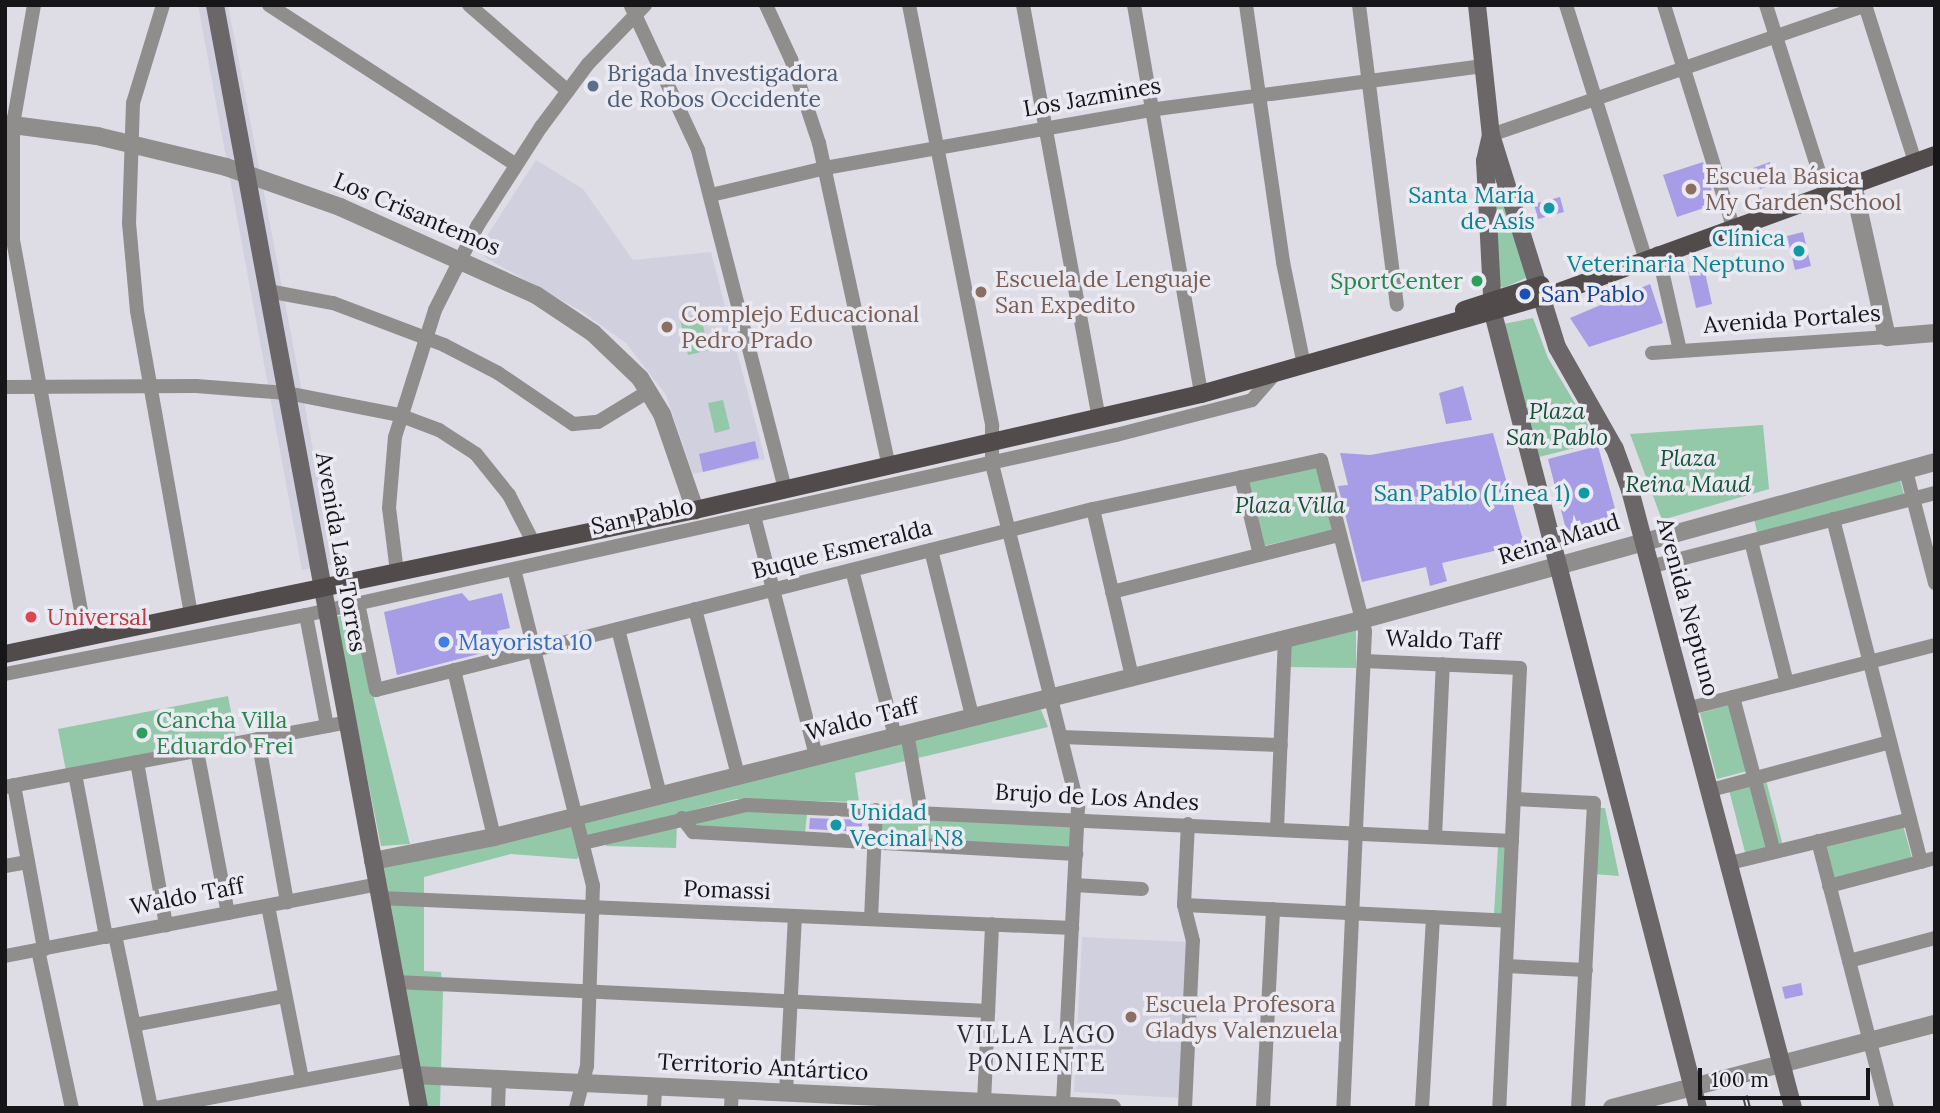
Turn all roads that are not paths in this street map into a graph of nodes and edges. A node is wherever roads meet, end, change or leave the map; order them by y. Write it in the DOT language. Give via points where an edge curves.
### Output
graph roads {
  1 [pos="34,5"];
  2 [pos="163,5"];
  3 [pos="215,5"];
  4 [pos="269,5"];
  5 [pos="469,5"];
  6 [pos="765,5"];
  7 [pos="909,5"];
  8 [pos="1023,5"];
  9 [pos="1134,5"];
  10 [pos="1247,5"];
  11 [pos="1359,5"];
  12 [pos="1477,5"];
  13 [pos="1566,5"];
  14 [pos="1664,5"];
  15 [pos="1766,5"];
  16 [pos="1865,5"];
  17 [pos="637,8"];
  18 [pos="1776,37"];
  19 [pos="1483,66"];
  20 [pos="1684,69"];
  21 [pos="1367,80"];
  22 [pos="568,90"];
  23 [pos="1258,94"];
  24 [pos="1596,100"];
  25 [pos="1149,110"];
  26 [pos="9,124"];
  27 [pos="1043,128"];
  28 [pos="1491,135"];
  29 [pos="129,143"];
  30 [pos="936,148"];
  31 [pos="1935,155"];
  32 [pos="1915,162"];
  33 [pos="516,164"];
  34 [pos="825,168"];
  35 [pos="247,174"];
  36 [pos="1853,184"];
  37 [pos="1826,194"];
  38 [pos="712,195"];
  39 [pos="1733,227"];
  40 [pos="1651,255"];
  41 [pos="460,257"];
  42 [pos="268,291"];
  43 [pos="1541,291"];
  44 [pos="1396,305"];
  45 [pos="1492,307"];
  46 [pos="1935,325"];
  47 [pos="1935,332"];
  48 [pos="1906,335"];
  49 [pos="424,337"];
  50 [pos="1887,337"];
  51 [pos="1680,351"];
  52 [pos="1652,353"];
  53 [pos="1304,365"];
  54 [pos="1275,374"];
  55 [pos="38,384"];
  56 [pos="150,384"];
  57 [pos="5,387"];
  58 [pos="649,391"];
  59 [pos="287,393"];
  60 [pos="1200,394"];
  61 [pos="400,415"];
  62 [pos="1099,418"];
  63 [pos="991,444"];
  64 [pos="1935,462"];
  65 [pos="992,464"];
  66 [pos="889,466"];
  67 [pos="1906,471"];
  68 [pos="1241,477"];
  69 [pos="785,489"];
  70 [pos="1935,493"];
  71 [pos="1913,498"];
  72 [pos="1093,509"];
  73 [pos="695,510"];
  74 [pos="754,516"];
  75 [pos="1833,519"];
  76 [pos="1008,530"];
  77 [pos="1339,535"];
  78 [pos="1644,538"];
  79 [pos="1751,541"];
  80 [pos="533,542"];
  81 [pos="931,550"];
  82 [pos="1260,555"];
  83 [pos="1653,566"];
  84 [pos="1559,567"];
  85 [pos="514,569"];
  86 [pos="852,570"];
  87 [pos="397,572"];
  88 [pos="1935,583"];
  89 [pos="323,588"];
  90 [pos="773,589"];
  91 [pos="1112,592"];
  92 [pos="358,603"];
  93 [pos="695,609"];
  94 [pos="327,610"];
  95 [pos="191,615"];
  96 [pos="306,615"];
  97 [pos="1361,620"];
  98 [pos="618,629"];
  99 [pos="86,637"];
  100 [pos="1285,638"];
  101 [pos="1935,645"];
  102 [pos="535,650"];
  103 [pos="5,654"];
  104 [pos="1364,661"];
  105 [pos="1870,662"];
  106 [pos="1443,664"];
  107 [pos="454,670"];
  108 [pos="5,674"];
  109 [pos="1132,676"];
  110 [pos="1787,682"];
  111 [pos="1733,696"];
  112 [pos="1051,697"];
  113 [pos="1690,708"];
  114 [pos="972,716"];
  115 [pos="348,722"];
  116 [pos="327,726"];
  117 [pos="901,734"];
  118 [pos="1061,737"];
  119 [pos="258,739"];
  120 [pos="1891,742"];
  121 [pos="1281,745"];
  122 [pos="197,751"];
  123 [pos="816,756"];
  124 [pos="137,762"];
  125 [pos="75,774"];
  126 [pos="738,775"];
  127 [pos="1754,778"];
  128 [pos="9,786"];
  129 [pos="1711,790"];
  130 [pos="660,795"];
  131 [pos="1514,799"];
  132 [pos="876,810"];
  133 [pos="921,812"];
  134 [pos="577,816"];
  135 [pos="682,818"];
  136 [pos="1910,818"];
  137 [pos="1078,819"];
  138 [pos="1188,824"];
  139 [pos="1278,829"];
  140 [pos="1356,833"];
  141 [pos="494,837"];
  142 [pos="1435,837"];
  143 [pos="1512,841"];
  144 [pos="1818,841"];
  145 [pos="875,842"];
  146 [pos="583,843"];
  147 [pos="1774,852"];
  148 [pos="1076,854"];
  149 [pos="1928,860"];
  150 [pos="373,861"];
  151 [pos="28,862"];
  152 [pos="1730,863"];
  153 [pos="5,866"];
  154 [pos="1074,885"];
  155 [pos="1829,886"];
  156 [pos="1142,889"];
  157 [pos="379,891"];
  158 [pos="287,902"];
  159 [pos="268,905"];
  160 [pos="1184,905"];
  161 [pos="594,907"];
  162 [pos="1273,909"];
  163 [pos="228,913"];
  164 [pos="1352,913"];
  165 [pos="795,916"];
  166 [pos="1433,917"];
  167 [pos="871,919"];
  168 [pos="1508,921"];
  169 [pos="992,924"];
  170 [pos="166,925"];
  171 [pos="1072,928"];
  172 [pos="111,936"];
  173 [pos="1935,938"];
  174 [pos="41,949"];
  175 [pos="5,956"];
  176 [pos="1849,961"];
  177 [pos="1506,966"];
  178 [pos="1586,970"];
  179 [pos="396,982"];
  180 [pos="590,992"];
  181 [pos="285,996"];
  182 [pos="790,1001"];
  183 [pos="988,1011"];
  184 [pos="1935,1024"];
  185 [pos="134,1025"];
  186 [pos="1870,1041"];
  187 [pos="1782,1063"];
  188 [pos="411,1068"];
  189 [pos="499,1079"];
  190 [pos="302,1080"];
  191 [pos="582,1083"];
  192 [pos="655,1086"];
  193 [pos="1693,1087"];
  194 [pos="786,1093"];
  195 [pos="731,1099"];
  196 [pos="223,1101"];
  197 [pos="808,1101"];
  198 [pos="886,1102"];
  199 [pos="984,1102"];
  200 [pos="962,1104"];
  201 [pos="1063,1107"];
  202 [pos="1618,1107"];
  203 [pos="72,1108"];
  204 [pos="151,1108"];
  205 [pos="156,1108"];
  206 [pos="419,1108"];
  207 [pos="498,1108"];
  208 [pos="576,1108"];
  209 [pos="654,1108"];
  210 [pos="1112,1108"];
  211 [pos="1185,1108"];
  212 [pos="1263,1108"];
  213 [pos="1343,1108"];
  214 [pos="1422,1108"];
  215 [pos="1499,1108"];
  216 [pos="1578,1108"];
  217 [pos="1698,1108"];
  218 [pos="1793,1108"];
  219 [pos="1887,1108"];
  1 -- 26 [label="street"];
  2 -- 29 [label="street" via="142,62"];
  3 -- 35 [label="main road, Avenida Las Torres"];
  4 -- 33 [label="street"];
  5 -- 22 [label="street"];
  6 -- 34 [label="street" via="800,83"];
  7 -- 30 [label="street"];
  8 -- 27 [label="street"];
  9 -- 25 [label="street"];
  10 -- 23 [label="street"];
  11 -- 21 [label="street"];
  12 -- 19 [label="main road, Avenida Neptuno"];
  13 -- 24 [label="street"];
  14 -- 20 [label="street"];
  15 -- 18 [label="street"];
  16 -- 18 [label="street"];
  16 -- 32 [label="street"];
  17 -- 22 [label="street"];
  17 -- 38 [label="street" via="685,114"];
  18 -- 20 [label="street"];
  18 -- 37 [label="street"];
  19 -- 21 [label="street, Los Jazmines"];
  19 -- 28 [label="main road, Avenida Neptuno"];
  20 -- 24 [label="street"];
  20 -- 39 [label="street"];
  21 -- 23 [label="street, Los Jazmines"];
  21 -- 44 [label="street"];
  22 -- 33 [label="street"];
  23 -- 25 [label="street, Los Jazmines"];
  23 -- 53 [label="street"];
  24 -- 28 [label="street"];
  24 -- 40 [label="street"];
  25 -- 27 [label="street, Los Jazmines"];
  25 -- 60 [label="street"];
  26 -- 29 [label="street, Los Crisantemos"];
  26 -- 55 [label="street" via="12,240"];
  27 -- 30 [label="street, Los Jazmines"];
  27 -- 62 [label="street"];
  28 -- 43 [label="main road, Avenida Neptuno"];
  28 -- 45 [label="main road, Avenida Neptuno" via="1485,161"];
  29 -- 35 [label="street, Los Crisantemos"];
  29 -- 56 [label="street" via="132,273"];
  30 -- 34 [label="street, Los Jazmines"];
  30 -- 63 [label="street"];
  31 -- 32 [label="main road, San Pablo"];
  32 -- 36 [label="main road, San Pablo"];
  33 -- 41 [label="street"];
  34 -- 38 [label="street, Los Jazmines"];
  34 -- 66 [label="street"];
  35 -- 41 [label="street, Los Crisantemos"];
  35 -- 42 [label="main road, Avenida Las Torres"];
  36 -- 37 [label="main road, San Pablo"];
  36 -- 50 [label="street"];
  37 -- 39 [label="main road, San Pablo"];
  38 -- 69 [label="street"];
  39 -- 40 [label="main road, San Pablo"];
  40 -- 43 [label="main road, San Pablo"];
  40 -- 51 [label="street"];
  41 -- 49 [label="street"];
  41 -- 58 [label="street, Los Crisantemos" via="576,320 615,352"];
  42 -- 49 [label="street" via="332,303"];
  42 -- 59 [label="main road, Avenida Las Torres"];
  43 -- 45 [label="main road, San Pablo"];
  43 -- 78 [label="main road, Avenida Neptuno" via="1557,347 1619,458"];
  45 -- 53 [label="main road, San Pablo"];
  45 -- 84 [label="main road, Avenida Neptuno"];
  46 -- 48 [label="street"];
  47 -- 48 [label="street, Avenida Portales"];
  48 -- 50 [label="street, Avenida Portales"];
  49 -- 58 [label="street" via="491,369 573,424 598,422"];
  49 -- 61 [label="street"];
  50 -- 51 [label="street, Avenida Portales"];
  51 -- 52 [label="street, Avenida Portales"];
  53 -- 54 [label="main road, San Pablo"];
  54 -- 60 [label="main road, San Pablo"];
  54 -- 65 [label="street, San Pablo" via="1246,402"];
  55 -- 56 [label="street"];
  55 -- 57 [label="street"];
  55 -- 99 [label="street"];
  56 -- 59 [label="street"];
  56 -- 95 [label="street"];
  58 -- 73 [label="street, Los Crisantemos"];
  59 -- 61 [label="street"];
  59 -- 89 [label="main road, Avenida Las Torres"];
  60 -- 62 [label="main road, San Pablo"];
  61 -- 80 [label="street" via="439,430 476,454 509,495"];
  61 -- 87 [label="street" via="390,495"];
  62 -- 63 [label="main road, San Pablo"];
  63 -- 65 [label="street"];
  63 -- 66 [label="main road, San Pablo"];
  64 -- 67 [label="street, Reina Maud"];
  65 -- 74 [label="street, San Pablo"];
  65 -- 76 [label="street"];
  66 -- 69 [label="main road, San Pablo"];
  67 -- 71 [label="street"];
  67 -- 78 [label="street, Reina Maud"];
  68 -- 72 [label="street, Buque Esmeralda"];
  68 -- 77 [label="street, Buque Esmeralda" via="1321,460"];
  68 -- 82 [label="street"];
  69 -- 73 [label="main road, San Pablo"];
  70 -- 71 [label="street"];
  71 -- 75 [label="street"];
  71 -- 88 [label="street"];
  72 -- 76 [label="street, Buque Esmeralda"];
  72 -- 91 [label="street"];
  73 -- 80 [label="main road, San Pablo"];
  74 -- 85 [label="street, San Pablo"];
  74 -- 90 [label="street"];
  75 -- 79 [label="street"];
  75 -- 105 [label="street"];
  76 -- 81 [label="street, Buque Esmeralda"];
  76 -- 112 [label="street"];
  77 -- 82 [label="street"];
  77 -- 97 [label="street"];
  78 -- 83 [label="main road, Avenida Neptuno"];
  78 -- 84 [label="street, Reina Maud"];
  79 -- 83 [label="street"];
  79 -- 110 [label="street"];
  80 -- 87 [label="main road, San Pablo"];
  81 -- 86 [label="street, Buque Esmeralda"];
  81 -- 114 [label="street"];
  82 -- 91 [label="street"];
  83 -- 113 [label="main road, Avenida Neptuno"];
  84 -- 97 [label="street, Reina Maud"];
  84 -- 193 [label="main road, Avenida Neptuno"];
  85 -- 92 [label="street, San Pablo"];
  85 -- 102 [label="street"];
  86 -- 90 [label="street, Buque Esmeralda"];
  86 -- 117 [label="street"];
  87 -- 89 [label="main road, San Pablo"];
  89 -- 94 [label="main road, Avenida Las Torres"];
  89 -- 95 [label="main road, San Pablo"];
  90 -- 93 [label="street, Buque Esmeralda"];
  90 -- 123 [label="street"];
  91 -- 109 [label="street"];
  92 -- 94 [label="street, San Pablo"];
  92 -- 107 [label="street, Buque Esmeralda" via="376,690"];
  93 -- 98 [label="street, Buque Esmeralda"];
  93 -- 126 [label="street"];
  94 -- 96 [label="street, San Pablo"];
  94 -- 115 [label="main road, Avenida Las Torres"];
  95 -- 99 [label="main road, San Pablo"];
  96 -- 108 [label="street, San Pablo"];
  96 -- 116 [label="street, Avenida Las Torres"];
  97 -- 100 [label="street, Waldo Taff"];
  97 -- 104 [label="street"];
  98 -- 102 [label="street, Buque Esmeralda"];
  98 -- 130 [label="street"];
  99 -- 103 [label="main road, San Pablo"];
  100 -- 109 [label="street, Waldo Taff"];
  100 -- 121 [label="street"];
  101 -- 105 [label="street"];
  102 -- 107 [label="street, Buque Esmeralda"];
  102 -- 134 [label="street"];
  104 -- 106 [label="street, Waldo Taff"];
  104 -- 140 [label="street"];
  105 -- 110 [label="street"];
  105 -- 120 [label="street"];
  106 -- 131 [label="street, Waldo Taff" via="1520,668"];
  106 -- 142 [label="street"];
  107 -- 141 [label="street"];
  109 -- 112 [label="street, Waldo Taff"];
  110 -- 111 [label="street"];
  111 -- 113 [label="street"];
  111 -- 127 [label="street"];
  112 -- 114 [label="street, Waldo Taff"];
  112 -- 118 [label="street"];
  113 -- 129 [label="main road, Avenida Neptuno"];
  114 -- 117 [label="street, Waldo Taff"];
  115 -- 116 [label="street"];
  115 -- 150 [label="main road, Avenida Las Torres"];
  116 -- 119 [label="street"];
  117 -- 123 [label="street, Waldo Taff"];
  117 -- 133 [label="street"];
  118 -- 121 [label="street"];
  118 -- 137 [label="street"];
  119 -- 122 [label="street"];
  119 -- 158 [label="street"];
  120 -- 127 [label="street"];
  120 -- 136 [label="street"];
  121 -- 139 [label="street"];
  122 -- 124 [label="street"];
  122 -- 163 [label="street"];
  123 -- 126 [label="street, Waldo Taff"];
  124 -- 125 [label="street"];
  124 -- 170 [label="street"];
  125 -- 128 [label="street"];
  125 -- 172 [label="street"];
  126 -- 130 [label="street, Waldo Taff"];
  127 -- 129 [label="street"];
  127 -- 147 [label="street"];
  128 -- 151 [label="street"];
  129 -- 152 [label="main road, Avenida Neptuno"];
  130 -- 134 [label="street, Waldo Taff"];
  131 -- 143 [label="street"];
  131 -- 178 [label="street" via="1594,803"];
  132 -- 133 [label="street, Brujo de Los Andes"];
  132 -- 135 [label="street, Brujo de Los Andes" via="746,805"];
  132 -- 145 [label="street"];
  133 -- 137 [label="street, Brujo de Los Andes"];
  134 -- 141 [label="street, Waldo Taff"];
  134 -- 146 [label="street"];
  135 -- 145 [label="street" via="693,832"];
  135 -- 146 [label="street, Brujo de Los Andes"];
  136 -- 144 [label="street"];
  136 -- 149 [label="street"];
  137 -- 138 [label="street, Brujo de Los Andes"];
  137 -- 148 [label="street"];
  138 -- 139 [label="street, Brujo de Los Andes"];
  138 -- 160 [label="street"];
  139 -- 140 [label="street, Brujo de Los Andes"];
  140 -- 142 [label="street, Brujo de Los Andes"];
  140 -- 164 [label="street"];
  141 -- 150 [label="street, Waldo Taff"];
  142 -- 143 [label="street, Brujo de Los Andes"];
  143 -- 168 [label="street"];
  144 -- 147 [label="street"];
  144 -- 155 [label="street"];
  145 -- 148 [label="street"];
  145 -- 167 [label="street"];
  146 -- 161 [label="street"];
  147 -- 152 [label="street"];
  148 -- 154 [label="street"];
  149 -- 155 [label="street"];
  150 -- 157 [label="main road, Avenida Las Torres"];
  151 -- 153 [label="street"];
  151 -- 174 [label="street"];
  152 -- 187 [label="main road, Avenida Neptuno"];
  154 -- 156 [label="street"];
  154 -- 171 [label="street"];
  155 -- 176 [label="street"];
  157 -- 158 [label="street, Waldo Taff"];
  157 -- 161 [label="street, Pomassi"];
  157 -- 179 [label="main road, Avenida Las Torres"];
  158 -- 159 [label="street, Waldo Taff"];
  159 -- 163 [label="street, Waldo Taff"];
  159 -- 181 [label="street"];
  160 -- 162 [label="street"];
  160 -- 211 [label="street" via="1193,941"];
  161 -- 165 [label="street, Pomassi"];
  161 -- 180 [label="street"];
  162 -- 164 [label="street"];
  162 -- 212 [label="street"];
  163 -- 170 [label="street, Waldo Taff"];
  164 -- 166 [label="street"];
  164 -- 213 [label="street"];
  165 -- 167 [label="street, Pomassi"];
  165 -- 182 [label="street"];
  166 -- 168 [label="street"];
  166 -- 214 [label="street"];
  167 -- 169 [label="street, Pomassi"];
  168 -- 177 [label="street"];
  169 -- 171 [label="street, Pomassi"];
  169 -- 183 [label="street"];
  170 -- 172 [label="street, Waldo Taff"];
  171 -- 201 [label="street"];
  172 -- 174 [label="street, Waldo Taff"];
  172 -- 185 [label="street"];
  173 -- 176 [label="street"];
  174 -- 175 [label="street, Waldo Taff"];
  174 -- 203 [label="street"];
  176 -- 186 [label="street"];
  177 -- 178 [label="street"];
  177 -- 215 [label="street"];
  178 -- 216 [label="street"];
  179 -- 180 [label="street"];
  179 -- 188 [label="main road, Avenida Las Torres"];
  180 -- 182 [label="street"];
  180 -- 191 [label="street"];
  181 -- 185 [label="street"];
  181 -- 190 [label="street"];
  182 -- 183 [label="street"];
  182 -- 194 [label="street"];
  183 -- 199 [label="street"];
  184 -- 186 [label="street"];
  185 -- 204 [label="street"];
  186 -- 187 [label="street"];
  186 -- 219 [label="street"];
  187 -- 193 [label="street"];
  187 -- 218 [label="main road, Avenida Neptuno"];
  188 -- 189 [label="street, Territorio Antártico"];
  188 -- 190 [label="street, Territorio Antártico"];
  188 -- 206 [label="main road, Avenida Las Torres"];
  189 -- 191 [label="street, Territorio Antártico"];
  189 -- 207 [label="street"];
  190 -- 196 [label="street, Territorio Antártico"];
  191 -- 192 [label="street, Territorio Antártico"];
  191 -- 208 [label="street"];
  192 -- 195 [label="street, Territorio Antártico"];
  192 -- 209 [label="street"];
  193 -- 202 [label="street"];
  193 -- 217 [label="main road, Avenida Neptuno"];
  194 -- 195 [label="street, Territorio Antártico"];
  194 -- 197 [label="street, Territorio Antártico"];
  196 -- 205 [label="street, Territorio Antártico"];
  197 -- 198 [label="street, Territorio Antártico"];
  198 -- 200 [label="street, Territorio Antártico"];
  199 -- 200 [label="street, Territorio Antártico"];
  199 -- 201 [label="street, Territorio Antártico"];
  201 -- 210 [label="street, Territorio Antártico"];
}
